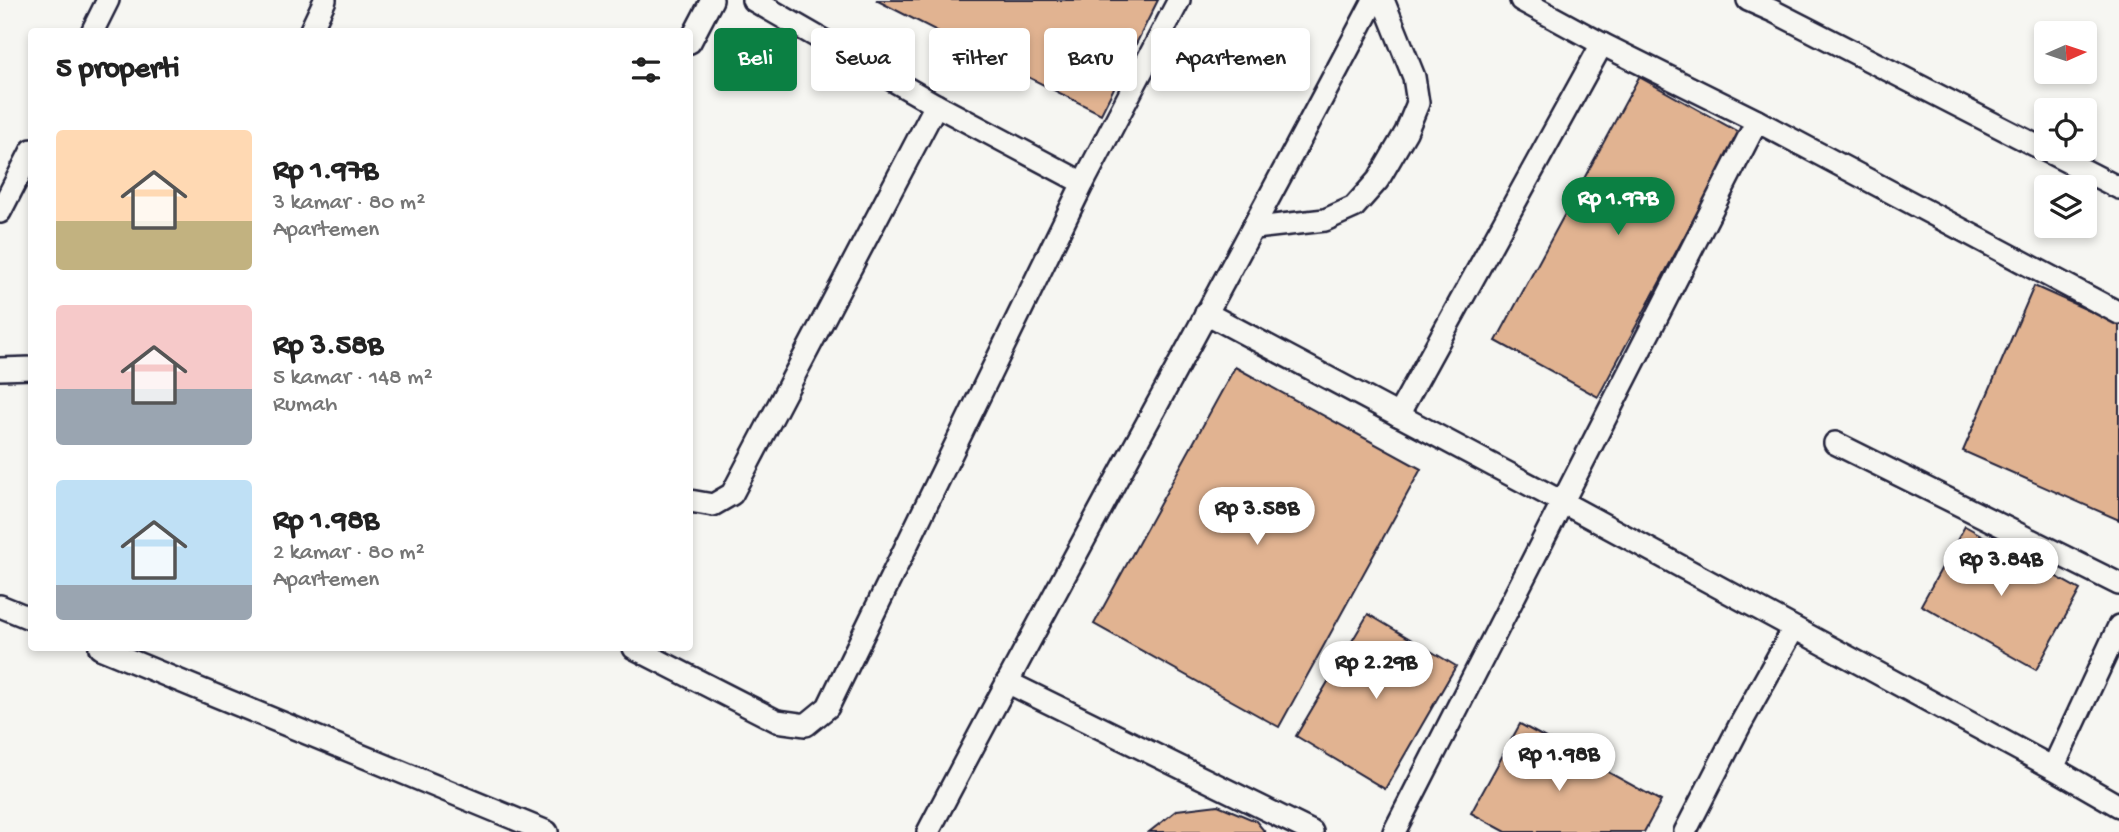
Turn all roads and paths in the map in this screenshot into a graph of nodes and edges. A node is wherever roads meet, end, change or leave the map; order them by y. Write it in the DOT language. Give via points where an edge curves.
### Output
graph roads {
  1 [pos="108,0"];
  2 [pos="325,0"];
  3 [pos="712,0"];
  4 [pos="753,0"];
  5 [pos="1179,0"];
  6 [pos="1374,0"];
  7 [pos="1383,0"];
  8 [pos="1521,0"];
  9 [pos="1748,0"];
  10 [pos="1775,5"];
  11 [pos="94,28"];
  12 [pos="312,28"];
  13 [pos="693,36"];
  14 [pos="1602,44"];
  15 [pos="936,105"];
  16 [pos="1757,121"];
  17 [pos="28,158"];
  18 [pos="1083,183"];
  19 [pos="2119,188"];
  20 [pos="0,212"];
  21 [pos="1255,228"];
  22 [pos="1206,313"];
  23 [pos="2119,313"];
  24 [pos="28,368"];
  25 [pos="0,369"];
  26 [pos="1398,415"];
  27 [pos="1835,443"];
  28 [pos="693,502"];
  29 [pos="1562,502"];
  30 [pos="2119,584"];
  31 [pos="0,606"];
  32 [pos="28,617"];
  33 [pos="2119,626"];
  34 [pos="1794,628"];
  35 [pos="107,651"];
  36 [pos="640,651"];
  37 [pos="1007,682"];
  38 [pos="2053,768"];
  39 [pos="2119,806"];
  40 [pos="547,832"];
  41 [pos="928,832"];
  42 [pos="1312,832"];
  43 [pos="1394,832"];
  44 [pos="1685,832"];
  1 -- 11 [label="lane"];
  2 -- 12 [label="lane"];
  3 -- 13 [label="lane"];
  4 -- 15 [label="lane"];
  5 -- 18 [label="lane"];
  6 -- 21 [label="lane"];
  7 -- 21 [label="lane" via="1414,77 1418,103 1406,131 1378,180 1354,207 1325,220"];
  8 -- 14 [label="lane"];
  9 -- 10 [label="lane"];
  10 -- 19 [label="lane"];
  14 -- 16 [label="lane"];
  14 -- 26 [label="lane"];
  15 -- 18 [label="lane"];
  15 -- 28 [label="lane" via="732,494 713,505"];
  16 -- 23 [label="lane"];
  16 -- 29 [label="lane"];
  17 -- 20 [label="lane"];
  18 -- 36 [label="lane" via="828,707 806,724 778,721"];
  21 -- 22 [label="lane"];
  22 -- 26 [label="lane"];
  22 -- 37 [label="lane"];
  24 -- 25 [label="lane"];
  26 -- 29 [label="lane"];
  27 -- 30 [label="lane"];
  29 -- 34 [label="lane"];
  29 -- 43 [label="lane"];
  31 -- 32 [label="lane"];
  33 -- 38 [label="lane"];
  34 -- 38 [label="lane"];
  34 -- 44 [label="lane"];
  35 -- 40 [label="lane"];
  37 -- 41 [label="lane"];
  37 -- 42 [label="lane"];
  38 -- 39 [label="lane"];
}
